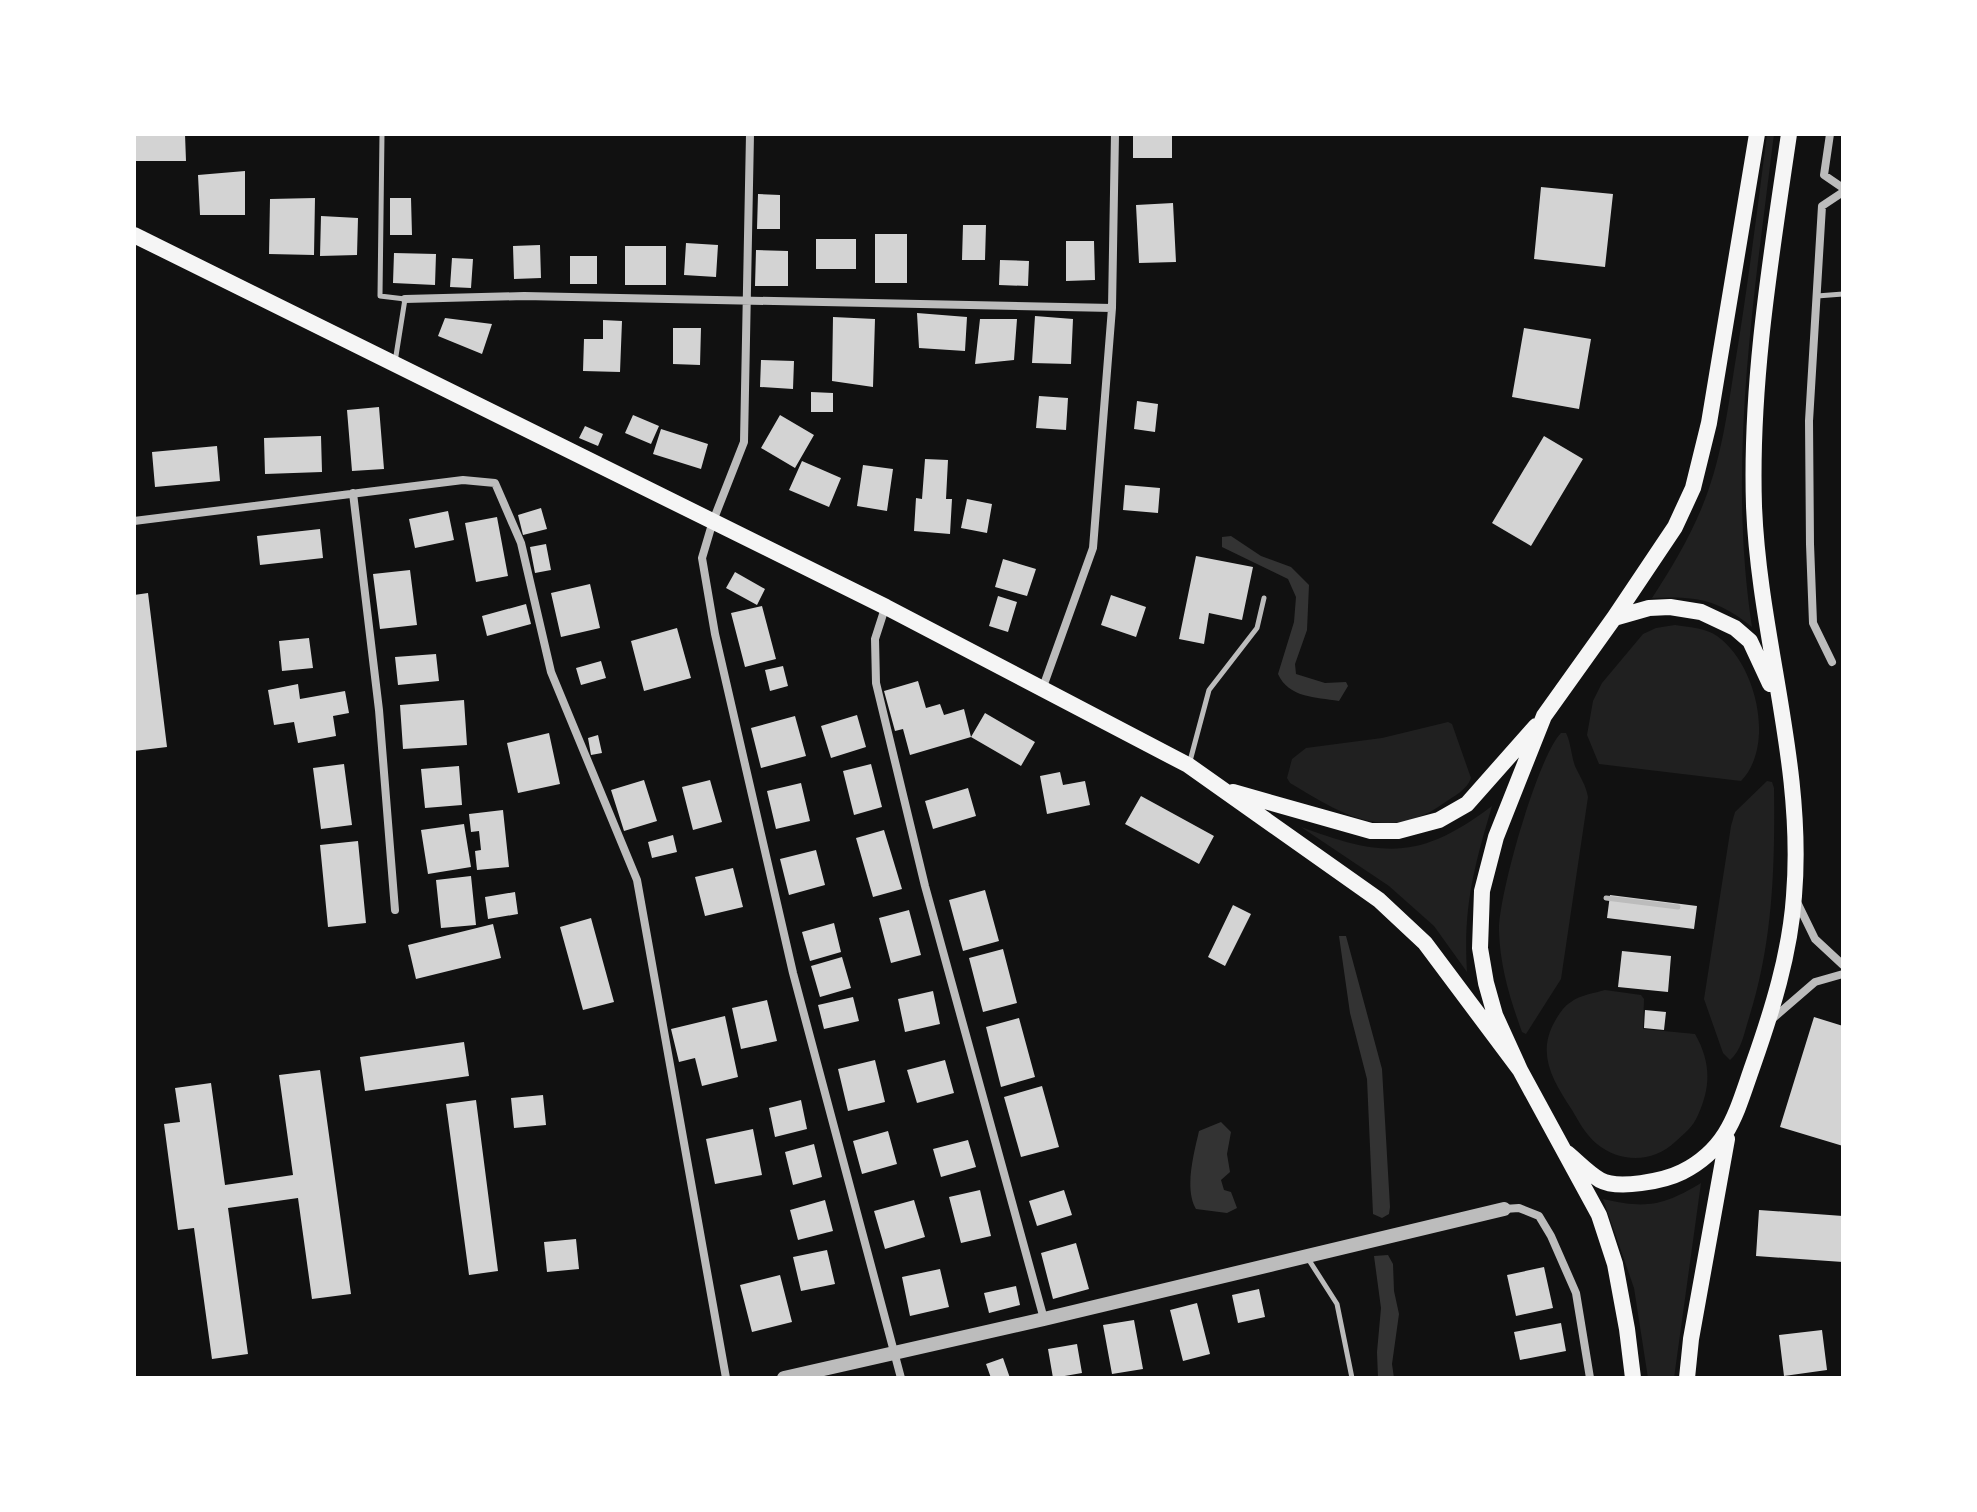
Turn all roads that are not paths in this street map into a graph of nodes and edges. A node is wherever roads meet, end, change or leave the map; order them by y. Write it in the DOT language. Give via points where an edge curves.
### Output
graph roads {
  1 [pos="382,134"];
  2 [pos="750,134"];
  3 [pos="1115,134"];
  4 [pos="1757,134"];
  5 [pos="1789,134"];
  6 [pos="1830,134"];
  7 [pos="1843,190"];
  8 [pos="134,235"];
  9 [pos="1843,294"];
  10 [pos="1816,296"];
  11 [pos="405,299"];
  12 [pos="748,302"];
  13 [pos="1112,308"];
  14 [pos="395,363"];
  15 [pos="353,493"];
  16 [pos="134,521"];
  17 [pos="713,521"];
  18 [pos="1264,598"];
  19 [pos="886,607"];
  20 [pos="1614,618"];
  21 [pos="1832,662"];
  22 [pos="1043,687"];
  23 [pos="1782,711"];
  24 [pos="1544,716"];
  25 [pos="1188,765"];
  26 [pos="1222,788"];
  27 [pos="1794,897"];
  28 [pos="1606,898"];
  29 [pos="1678,907"];
  30 [pos="395,910"];
  31 [pos="1843,965"];
  32 [pos="1843,974"];
  33 [pos="1767,1023"];
  34 [pos="1520,1070"];
  35 [pos="1728,1129"];
  36 [pos="1567,1153"];
  37 [pos="1504,1209"];
  38 [pos="1306,1255"];
  39 [pos="1044,1319"];
  40 [pos="895,1351"];
  41 [pos="726,1378"];
  42 [pos="784,1378"];
  43 [pos="901,1378"];
  44 [pos="1352,1378"];
  45 [pos="1590,1378"];
  46 [pos="1633,1378"];
  47 [pos="1687,1378"];
  1 -- 11 [label="lane" via="380,296"];
  2 -- 12 [label="street"];
  3 -- 13 [label="street"];
  4 -- 20 [label="main road" via="1709,423 1693,488 1675,527"];
  5 -- 23 [label="main road" via="1766,296 1754,506 1763,609"];
  6 -- 7 [label="street" via="1824,175"];
  7 -- 10 [label="street" via="1822,206"];
  8 -- 14 [label="main road"];
  9 -- 10 [label="lane"];
  10 -- 21 [label="street" via="1809,421 1813,623"];
  11 -- 12 [label="street" via="524,296"];
  11 -- 14 [label="lane"];
  12 -- 13 [label="street"];
  12 -- 17 [label="street" via="744,442"];
  13 -- 22 [label="street" via="1093,548"];
  14 -- 17 [label="main road"];
  15 -- 16 [label="street"];
  15 -- 30 [label="street" via="379,710"];
  15 -- 41 [label="street" via="463,480 495,483 521,543 551,672 637,880"];
  17 -- 19 [label="main road"];
  17 -- 40 [label="street" via="702,558 715,634 793,973"];
  18 -- 25 [label="lane" via="1257,628 1209,690"];
  19 -- 22 [label="main road"];
  19 -- 39 [label="street" via="875,639 876,683 925,886"];
  20 -- 23 [label="main road" via="1670,607 1701,612 1735,628 1750,641"];
  20 -- 24 [label="main road"];
  22 -- 25 [label="main road"];
  23 -- 27 [label="main road" via="1793,805"];
  24 -- 26 [label="main road" via="1467,804 1439,820 1398,831 1371,831"];
  24 -- 34 [label="main road" via="1496,837 1482,891 1480,948 1486,983"];
  25 -- 26 [label="main road"];
  26 -- 34 [label="main road" via="1379,900 1425,943"];
  27 -- 31 [label="street" via="1815,939"];
  27 -- 33 [label="main road"];
  28 -- 29 [label="lane"];
  32 -- 33 [label="street" via="1815,982"];
  33 -- 35 [label="main road"];
  34 -- 36 [label="main road"];
  35 -- 36 [label="main road" via="1714,1152 1699,1163 1672,1177 1634,1184 1602,1182"];
  35 -- 47 [label="main road"];
  36 -- 46 [label="main road" via="1599,1215 1615,1264"];
  37 -- 38 [label="street"];
  37 -- 45 [label="street" via="1539,1216 1551,1236 1576,1293"];
  38 -- 39 [label="street"];
  38 -- 44 [label="lane" via="1337,1304"];
  39 -- 40 [label="street"];
  40 -- 42 [label="street"];
  40 -- 43 [label="street"];
}
